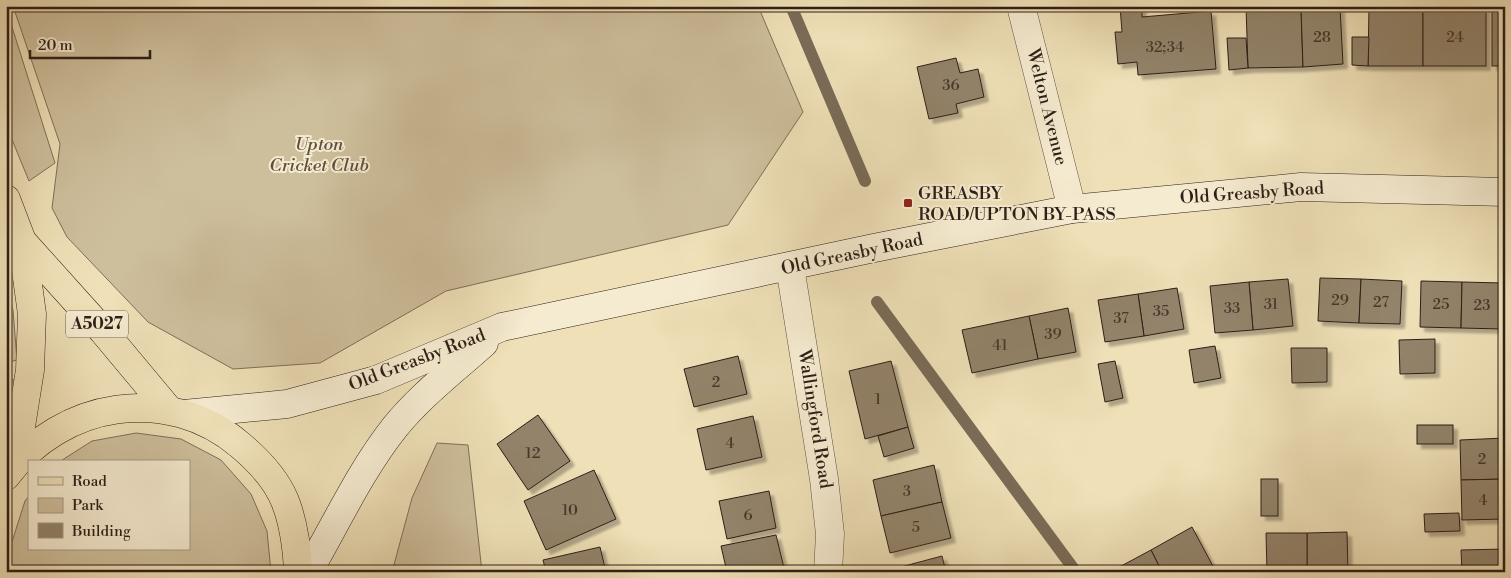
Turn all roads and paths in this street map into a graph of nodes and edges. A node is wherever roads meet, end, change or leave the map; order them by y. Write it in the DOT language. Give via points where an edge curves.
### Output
graph roads {
  1 [pos="1021,6"];
  2 [pos="1505,192"];
  3 [pos="6,199"];
  4 [pos="1072,209"];
  5 [pos="22,241"];
  6 [pos="790,267"];
  7 [pos="502,327"];
  8 [pos="177,412"];
  9 [pos="11,470"];
  10 [pos="298,572"];
  11 [pos="308,572"];
  12 [pos="828,572"];
  1 -- 4 [label="main road, Welton Avenue"];
  2 -- 4 [label="main road, Old Greasby Road" via="1301,187"];
  3 -- 5 [label="main road, A5027"];
  4 -- 6 [label="main road, Old Greasby Road"];
  5 -- 8 [label="main road, A5027"];
  5 -- 9 [label="main road" via="32,314 30,370"];
  6 -- 7 [label="main road, Old Greasby Road"];
  6 -- 12 [label="main road, Wallingford Road" via="824,479 830,534"];
  7 -- 8 [label="main road, Old Greasby Road" via="376,380 287,404"];
  7 -- 11 [label="main road, Old Greasby Road" via="438,383 395,427 358,480"];
  8 -- 9 [label="main road" via="126,408 84,416 47,436"];
  8 -- 10 [label="main road" via="225,433 260,462 284,500 297,544"];
}
